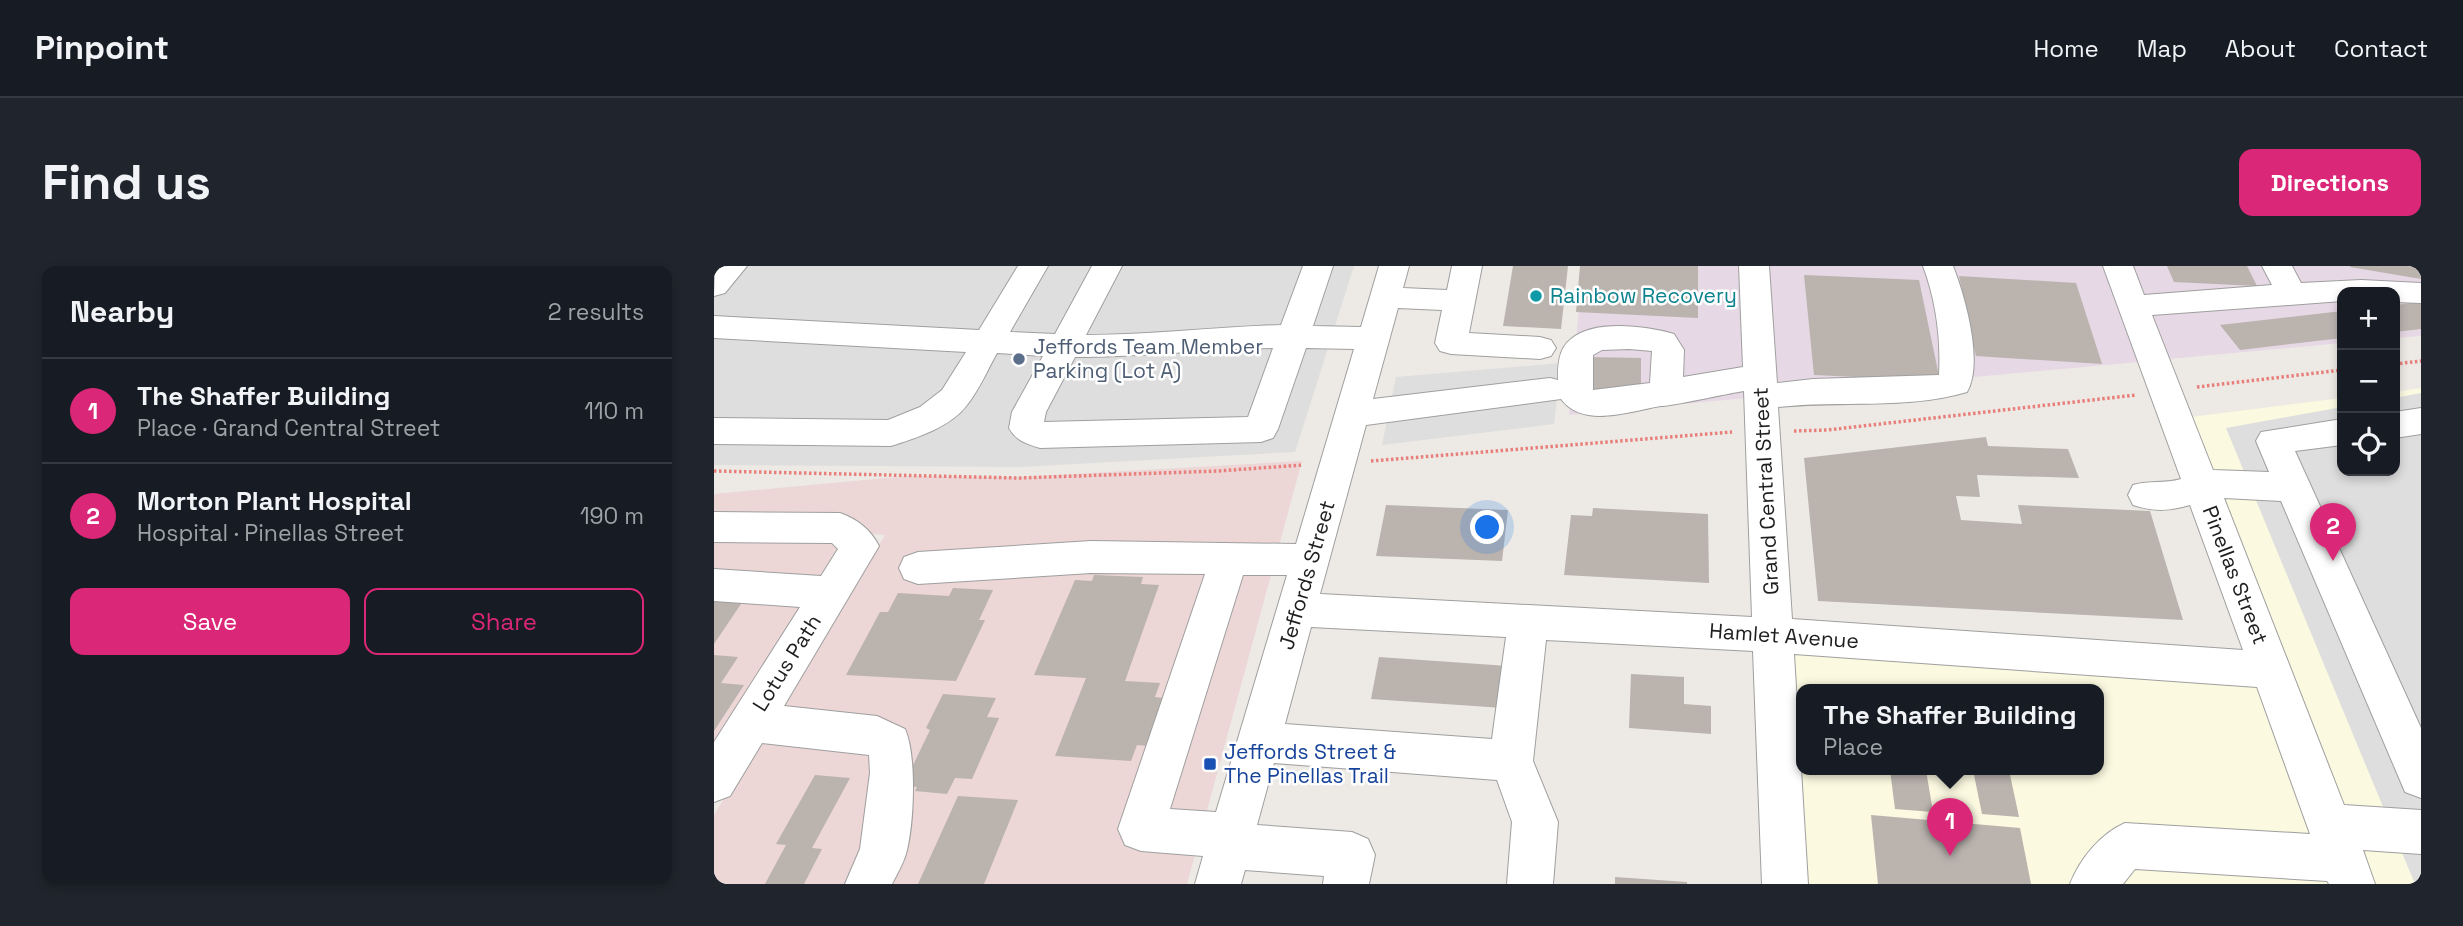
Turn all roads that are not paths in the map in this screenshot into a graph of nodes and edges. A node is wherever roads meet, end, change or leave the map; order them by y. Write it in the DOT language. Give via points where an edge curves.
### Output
graph roads {
  1 [pos="732,266"];
  2 [pos="1033,266"];
  3 [pos="1107,266"];
  4 [pos="1318,266"];
  5 [pos="1467,266"];
  6 [pos="1754,266"];
  7 [pos="1938,266"];
  8 [pos="2118,266"];
  9 [pos="2277,266"];
  10 [pos="1390,281"];
  11 [pos="714,286"];
  12 [pos="2421,293"];
  13 [pos="2291,294"];
  14 [pos="1460,301"];
  15 [pos="2133,306"];
  16 [pos="714,327"];
  17 [pos="1292,336"];
  18 [pos="1373,340"];
  19 [pos="988,343"];
  20 [pos="1065,346"];
  21 [pos="1540,348"];
  22 [pos="1550,390"];
  23 [pos="1666,395"];
  24 [pos="1762,401"];
  25 [pos="1353,414"];
  26 [pos="2421,421"];
  27 [pos="2400,424"];
  28 [pos="714,431"];
  29 [pos="2337,433"];
  30 [pos="2201,485"];
  31 [pos="2293,487"];
  32 [pos="2146,495"];
  33 [pos="714,527"];
  34 [pos="1229,559"];
  35 [pos="1311,560"];
  36 [pos="918,568"];
  37 [pos="714,585"];
  38 [pos="831,593"];
  39 [pos="1296,609"];
  40 [pos="1528,622"];
  41 [pos="1773,635"];
  42 [pos="2271,670"];
  43 [pos="750,722"];
  44 [pos="1259,742"];
  45 [pos="1511,761"];
  46 [pos="2421,777"];
  47 [pos="714,781"];
  48 [pos="2421,832"];
  49 [pos="1227,856"];
  50 [pos="2341,857"];
  51 [pos="868,884"];
  52 [pos="1346,884"];
  53 [pos="1530,884"];
  54 [pos="1785,884"];
  55 [pos="2093,884"];
  1 -- 11 [label="street"];
  2 -- 19 [label="street"];
  3 -- 20 [label="street"];
  4 -- 17 [label="street"];
  5 -- 14 [label="street"];
  6 -- 24 [label="street, Grand Central Street"];
  7 -- 24 [label="street" via="1958,351 1955,384 1932,390 1813,391"];
  8 -- 15 [label="street, Pinellas Street"];
  9 -- 13 [label="street"];
  10 -- 14 [label="street"];
  10 -- 18 [label="street, Jeffords Street"];
  12 -- 13 [label="street"];
  13 -- 15 [label="street"];
  14 -- 21 [label="street" via="1451,343"];
  15 -- 30 [label="street, Pinellas Street"];
  16 -- 19 [label="street"];
  17 -- 18 [label="street"];
  17 -- 20 [label="street"];
  17 -- 20 [label="street" via="1261,429 1040,435 1026,428 1029,412"];
  18 -- 25 [label="street, Jeffords Street"];
  19 -- 20 [label="street"];
  19 -- 28 [label="street" via="954,399 932,416 891,433"];
  22 -- 25 [label="street"];
  23 -- 24 [label="street"];
  24 -- 41 [label="street, Grand Central Street"];
  25 -- 35 [label="street, Jeffords Street"];
  26 -- 27 [label="street"];
  29 -- 31 [label="street" via="2273,440"];
  30 -- 31 [label="street"];
  30 -- 32 [label="street" via="2170,497"];
  30 -- 42 [label="street, Pinellas Street"];
  31 -- 46 [label="street"];
  33 -- 38 [label="street, Lotus Path" via="840,528 860,546"];
  34 -- 35 [label="street"];
  34 -- 36 [label="street" via="1091,556"];
  34 -- 49 [label="street" via="1142,829"];
  35 -- 39 [label="street, Jeffords Street"];
  37 -- 38 [label="street"];
  38 -- 43 [label="street, Lotus Path"];
  39 -- 40 [label="street, Hamlet Avenue"];
  39 -- 44 [label="street, Jeffords Street"];
  40 -- 41 [label="street, Hamlet Avenue"];
  40 -- 45 [label="street"];
  41 -- 42 [label="street, Hamlet Avenue"];
  41 -- 54 [label="street, Grand Central Street"];
  42 -- 50 [label="street, Pinellas Street"];
  43 -- 47 [label="street, Lotus Path"];
  43 -- 51 [label="street" via="877,736 890,744 892,773 883,853"];
  44 -- 45 [label="street"];
  44 -- 49 [label="street, Jeffords Street"];
  45 -- 53 [label="street" via="1535,822"];
  48 -- 50 [label="street"];
  49 -- 52 [label="street" via="1352,855"];
  50 -- 55 [label="street" via="2125,846"];
}
